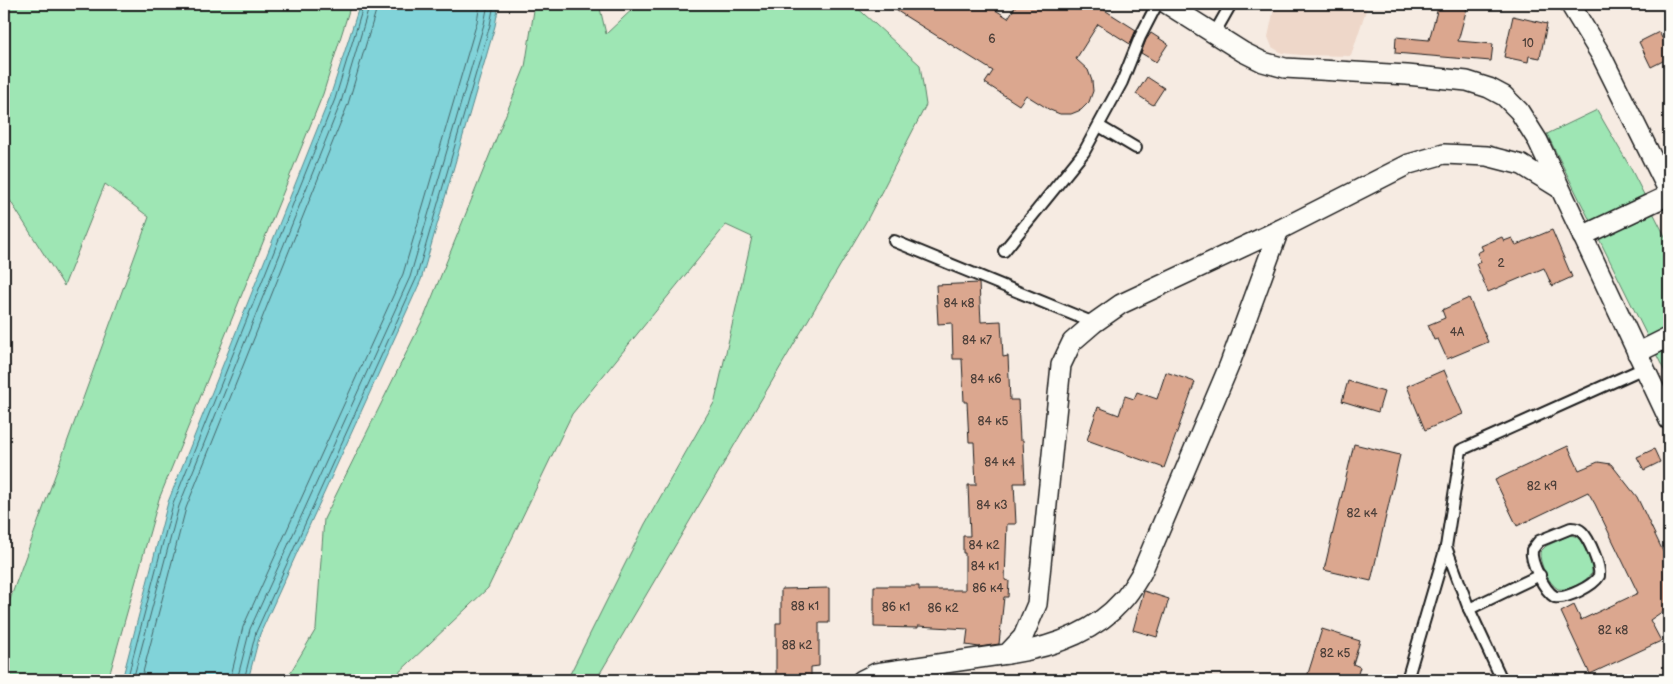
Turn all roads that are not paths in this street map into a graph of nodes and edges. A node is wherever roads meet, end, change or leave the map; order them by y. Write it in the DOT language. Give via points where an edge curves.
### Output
graph roads {
  1 [pos="1157,4"];
  2 [pos="1167,4"];
  3 [pos="1231,4"];
  4 [pos="1570,4"];
  5 [pos="1214,34"];
  6 [pos="1099,126"];
  7 [pos="1136,148"];
  8 [pos="1665,169"];
  9 [pos="1559,188"];
  10 [pos="1669,194"];
  11 [pos="1279,230"];
  12 [pos="1582,236"];
  13 [pos="894,241"];
  14 [pos="1004,251"];
  15 [pos="1094,323"];
  16 [pos="1669,337"];
  17 [pos="1641,360"];
  18 [pos="1669,420"];
  19 [pos="1446,547"];
  20 [pos="1540,575"];
  21 [pos="1469,609"];
  22 [pos="1007,654"];
  23 [pos="862,680"];
  24 [pos="1407,680"];
  25 [pos="1502,680"];
  1 -- 6 [label="lane"];
  2 -- 5 [label="street"];
  3 -- 5 [label="lane"];
  4 -- 8 [label="street"];
  5 -- 9 [label="street" via="1263,62 1285,68 1407,75 1467,81 1489,88 1504,96 1519,111 1538,141"];
  6 -- 7 [label="lane"];
  6 -- 14 [label="lane" via="1084,152"];
  8 -- 10 [label="street"];
  9 -- 11 [label="street" via="1522,165 1487,156 1444,154 1409,164"];
  9 -- 12 [label="street"];
  10 -- 12 [label="street"];
  11 -- 15 [label="street" via="1121,304"];
  11 -- 22 [label="street" via="1229,366 1142,572 1122,602 1095,625 1036,650"];
  12 -- 17 [label="street"];
  13 -- 15 [label="lane"];
  15 -- 22 [label="street" via="1072,342 1061,365 1037,604 1023,637"];
  16 -- 17 [label="street"];
  17 -- 18 [label="street"];
  17 -- 19 [label="lane" via="1461,450"];
  19 -- 21 [label="lane"];
  19 -- 24 [label="lane"];
  20 -- 20 [label="lane" via="1550,594 1560,598 1592,584 1600,570 1585,536 1577,528 1571,528 1535,545 1531,555"];
  20 -- 21 [label="lane"];
  21 -- 25 [label="lane"];
  22 -- 23 [label="street" via="876,673"];
}
